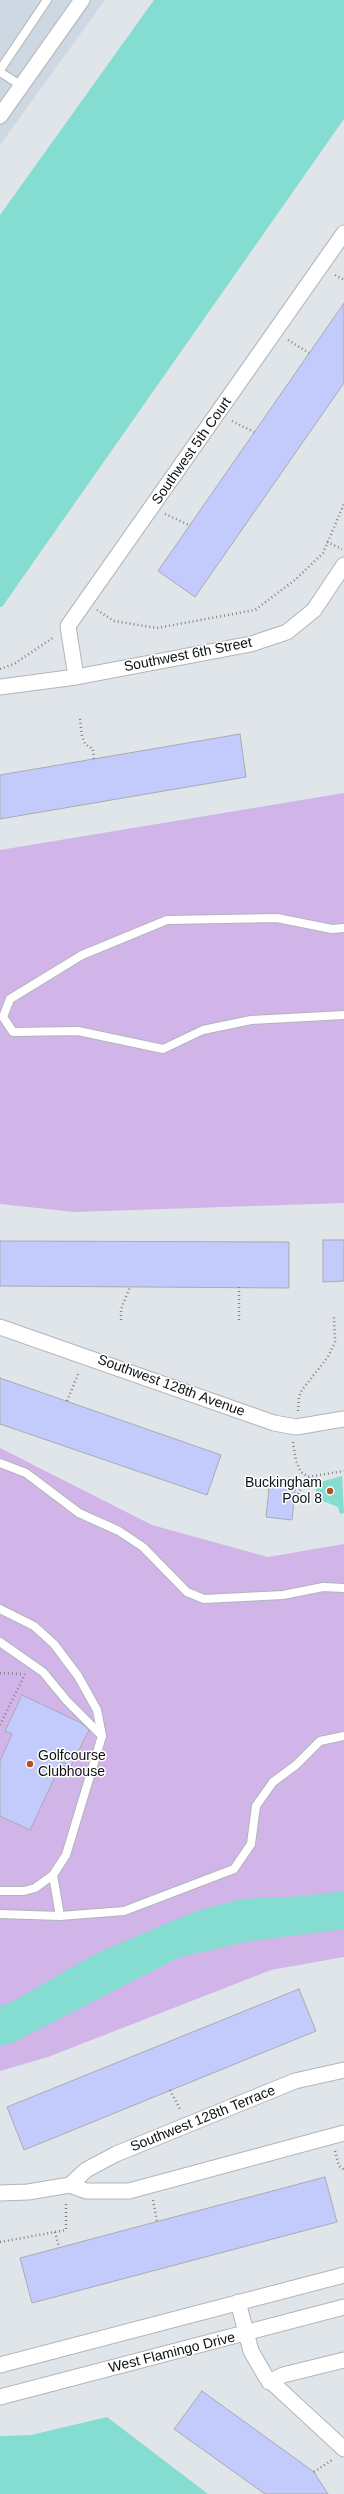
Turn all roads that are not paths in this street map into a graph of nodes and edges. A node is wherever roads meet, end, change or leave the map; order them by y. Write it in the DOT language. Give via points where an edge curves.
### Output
graph roads {
  1 [pos="47,0"];
  2 [pos="82,0"];
  3 [pos="0,71"];
  4 [pos="22,86"];
  5 [pos="0,116"];
  6 [pos="344,233"];
  7 [pos="344,565"];
  8 [pos="76,677"];
  9 [pos="0,687"];
  10 [pos="344,928"];
  11 [pos="344,1015"];
  12 [pos="0,1327"];
  13 [pos="344,1419"];
  14 [pos="0,1463"];
  15 [pos="344,1588"];
  16 [pos="0,1609"];
  17 [pos="0,1642"];
  18 [pos="102,1736"];
  19 [pos="344,1736"];
  20 [pos="53,1875"];
  21 [pos="0,1891"];
  22 [pos="0,1914"];
  23 [pos="60,1916"];
  24 [pos="344,2070"];
  25 [pos="344,2133"];
  26 [pos="67,2185"];
  27 [pos="0,2193"];
  28 [pos="344,2275"];
  29 [pos="238,2302"];
  30 [pos="344,2307"];
  31 [pos="246,2334"];
  32 [pos="344,2360"];
  33 [pos="0,2365"];
  34 [pos="269,2382"];
  35 [pos="0,2397"];
  36 [pos="341,2453"];
  1 -- 3 [label="lane"];
  2 -- 4 [label="street"];
  3 -- 4 [label="lane"];
  4 -- 5 [label="street"];
  6 -- 8 [label="street, Southwest 5th Court" via="68,626"];
  7 -- 8 [label="street, Southwest 6th Street" via="314,610 287,632 251,644"];
  8 -- 9 [label="street, Southwest 6th Street"];
  10 -- 11 [label="lane" via="332,929 277,918 167,920 82,955 10,999 3,1017 13,1032 78,1031 163,1049 203,1030 251,1020"];
  12 -- 13 [label="street, Southwest 128th Avenue" via="274,1423 296,1427"];
  14 -- 15 [label="lane" via="26,1473 79,1513 119,1531 143,1547 187,1592 204,1600 283,1595 323,1587"];
  16 -- 18 [label="lane" via="34,1626 54,1644 78,1676 98,1710"];
  17 -- 18 [label="lane" via="43,1672 67,1701"];
  18 -- 20 [label="lane" via="66,1855"];
  19 -- 23 [label="lane" via="320,1741 296,1765 273,1782 256,1806 251,1844 234,1869 124,1911"];
  20 -- 21 [label="lane" via="35,1888 24,1892"];
  20 -- 23 [label="lane"];
  22 -- 23 [label="lane"];
  24 -- 26 [label="street, Southwest 128th Terrace" via="295,2081 116,2154 86,2170"];
  25 -- 26 [label="street" via="129,2191 86,2191"];
  26 -- 27 [label="street" via="28,2192"];
  28 -- 29 [label="street"];
  29 -- 31 [label="street"];
  29 -- 33 [label="street"];
  30 -- 31 [label="street, West Flamingo Drive"];
  31 -- 34 [label="street" via="255,2360"];
  31 -- 35 [label="street, West Flamingo Drive"];
  32 -- 34 [label="street" via="284,2375"];
  34 -- 36 [label="street"];
}
